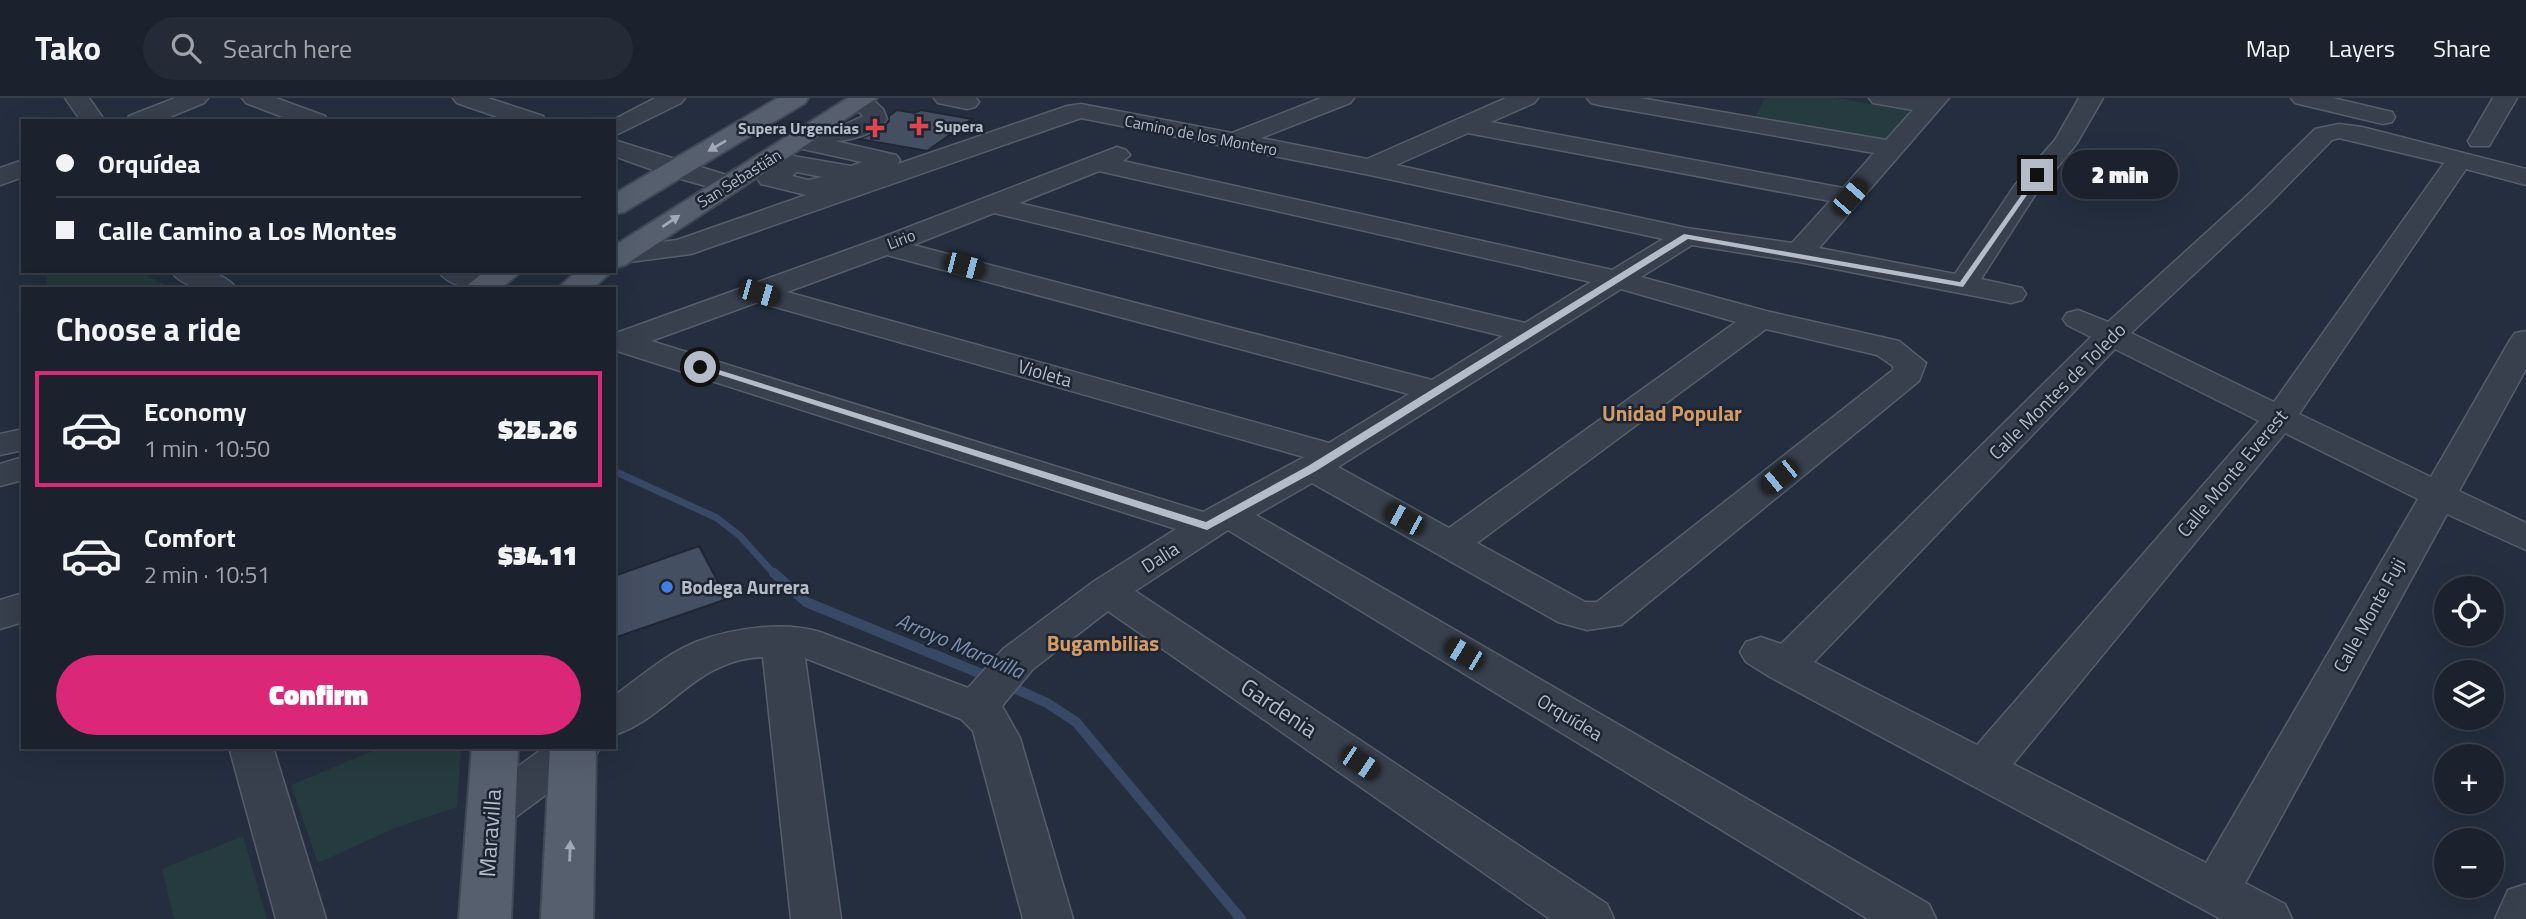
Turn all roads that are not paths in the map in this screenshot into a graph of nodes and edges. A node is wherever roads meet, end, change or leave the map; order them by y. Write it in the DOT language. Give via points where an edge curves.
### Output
graph roads {
  1 [pos="77,98"];
  2 [pos="195,98"];
  3 [pos="254,98"];
  4 [pos="466,98"];
  5 [pos="673,98"];
  6 [pos="796,98"];
  7 [pos="1342,98"];
  8 [pos="1526,98"];
  9 [pos="1599,98"];
  10 [pos="1881,98"];
  11 [pos="2091,98"];
  12 [pos="2303,98"];
  13 [pos="2505,98"];
  14 [pos="863,99"];
  15 [pos="1933,102"];
  16 [pos="532,114"];
  17 [pos="92,119"];
  18 [pos="143,119"];
  19 [pos="311,119"];
  20 [pos="1466,125"];
  21 [pos="616,128"];
  22 [pos="1181,131"];
  23 [pos="801,139"];
  24 [pos="1233,141"];
  25 [pos="616,148"];
  26 [pos="1892,149"];
  27 [pos="2481,149"];
  28 [pos="1096,163"];
  29 [pos="1370,167"];
  30 [pos="21,169"];
  31 [pos="676,170"];
  32 [pos="852,174"];
  33 [pos="0,177"];
  34 [pos="2526,177"];
  35 [pos="727,184"];
  36 [pos="1850,197"];
  37 [pos="991,204"];
  38 [pos="616,205"];
  39 [pos="1687,236"];
  40 [pos="885,246"];
  41 [pos="1799,253"];
  42 [pos="616,258"];
  43 [pos="616,261"];
  44 [pos="188,273"];
  45 [pos="459,273"];
  46 [pos="595,273"];
  47 [pos="1619,280"];
  48 [pos="490,282"];
  49 [pos="1963,285"];
  50 [pos="218,287"];
  51 [pos="575,287"];
  52 [pos="759,293"];
  53 [pos="2011,294"];
  54 [pos="1760,319"];
  55 [pos="2078,319"];
  56 [pos="1529,333"];
  57 [pos="2112,334"];
  58 [pos="2526,340"];
  59 [pos="617,341"];
  60 [pos="1436,391"];
  61 [pos="2281,416"];
  62 [pos="21,440"];
  63 [pos="0,445"];
  64 [pos="1322,461"];
  65 [pos="21,469"];
  66 [pos="0,475"];
  67 [pos="2437,494"];
  68 [pos="1218,520"];
  69 [pos="2526,538"];
  70 [pos="1450,545"];
  71 [pos="1107,591"];
  72 [pos="21,608"];
  73 [pos="0,615"];
  74 [pos="782,642"];
  75 [pos="981,703"];
  76 [pos="616,717"];
  77 [pos="252,749"];
  78 [pos="495,749"];
  79 [pos="574,749"];
  80 [pos="575,749"];
  81 [pos="1982,770"];
  82 [pos="493,809"];
  83 [pos="2215,891"];
  84 [pos="2526,905"];
  85 [pos="301,919"];
  86 [pos="485,919"];
  87 [pos="568,919"];
  88 [pos="816,919"];
  89 [pos="1048,919"];
  90 [pos="1589,919"];
  91 [pos="1911,919"];
  92 [pos="2267,919"];
  93 [pos="2520,919"];
  1 -- 17 [label="street"];
  2 -- 18 [label="street"];
  3 -- 19 [label="street"];
  4 -- 16 [label="street"];
  5 -- 21 [label="street"];
  6 -- 31 [label="main road, San Sebastián, one-way"];
  7 -- 24 [label="street"];
  8 -- 20 [label="street"];
  9 -- 26 [label="street"];
  10 -- 15 [label="street"];
  11 -- 49 [label="street" via="2065,143 2024,191"];
  12 -- 27 [label="street"];
  13 -- 27 [label="street, Calle Monte Everest"];
  14 -- 23 [label="main road, San Sebastián"];
  15 -- 26 [label="street"];
  20 -- 29 [label="street"];
  20 -- 36 [label="street"];
  22 -- 24 [label="street, Camino de los Montero"];
  22 -- 28 [label="street, Lirio"];
  22 -- 43 [label="street, Camino de los Montero" via="1088,112 1067,113 681,248"];
  23 -- 32 [label="street" via="887,160"];
  23 -- 35 [label="main road, San Sebastián"];
  24 -- 29 [label="street, Camino de los Montero"];
  25 -- 31 [label="street"];
  26 -- 36 [label="street"];
  27 -- 34 [label="street"];
  27 -- 57 [label="street, Calle Montes de Toledo" via="2339,131 2324,134"];
  27 -- 61 [label="street, Calle Monte Everest"];
  28 -- 37 [label="street, Lirio"];
  28 -- 47 [label="street"];
  29 -- 39 [label="street, Camino de los Montero"];
  30 -- 33 [label="street"];
  31 -- 35 [label="street"];
  31 -- 38 [label="main road, San Sebastián"];
  42 -- 35 [label="main road, San Sebastián, one-way"];
  36 -- 41 [label="street"];
  37 -- 40 [label="street, Lirio"];
  37 -- 56 [label="street"];
  39 -- 41 [label="street, Camino de los Montero"];
  39 -- 47 [label="street, Dalia"];
  40 -- 52 [label="street, Lirio"];
  40 -- 60 [label="street"];
  41 -- 49 [label="street, Camino de los Montero"];
  44 -- 50 [label="street"];
  45 -- 48 [label="street"];
  46 -- 51 [label="main road, San Sebastián"];
  47 -- 54 [label="street"];
  47 -- 56 [label="street, Dalia"];
  49 -- 53 [label="street, Camino de los Montero"];
  52 -- 59 [label="street, Lirio"];
  52 -- 64 [label="street, Violeta"];
  54 -- 70 [label="street"];
  54 -- 70 [label="street, Violeta" via="1888,348 1910,363 1908,374 1607,615 1572,612"];
  55 -- 57 [label="street"];
  56 -- 60 [label="street, Dalia"];
  57 -- 61 [label="street"];
  57 -- 81 [label="street, Calle Montes de Toledo" via="1773,659"];
  58 -- 67 [label="street, Calle Monte Fuji"];
  59 -- 68 [label="street, Orquídea"];
  60 -- 64 [label="street, Dalia"];
  61 -- 67 [label="street"];
  61 -- 81 [label="street, Calle Monte Everest"];
  62 -- 63 [label="street"];
  64 -- 68 [label="street, Dalia"];
  64 -- 70 [label="street, Violeta"];
  65 -- 66 [label="street"];
  67 -- 69 [label="street"];
  67 -- 83 [label="street, Calle Monte Fuji"];
  68 -- 71 [label="street, Dalia"];
  68 -- 91 [label="street, Orquídea"];
  71 -- 75 [label="street, Dalia" via="1018,659"];
  71 -- 90 [label="street, Gardenia"];
  72 -- 73 [label="street"];
  74 -- 75 [label="street" via="816,646"];
  74 -- 76 [label="street" via="710,653 670,676"];
  74 -- 88 [label="street"];
  75 -- 89 [label="street" via="998,738"];
  77 -- 85 [label="street"];
  78 -- 82 [label="main road, Maravilla"];
  79 -- 82 [label="street"];
  87 -- 80 [label="main road, one-way"];
  81 -- 83 [label="street"];
  82 -- 86 [label="main road, Maravilla"];
  83 -- 92 [label="street"];
  84 -- 93 [label="street"];
}
